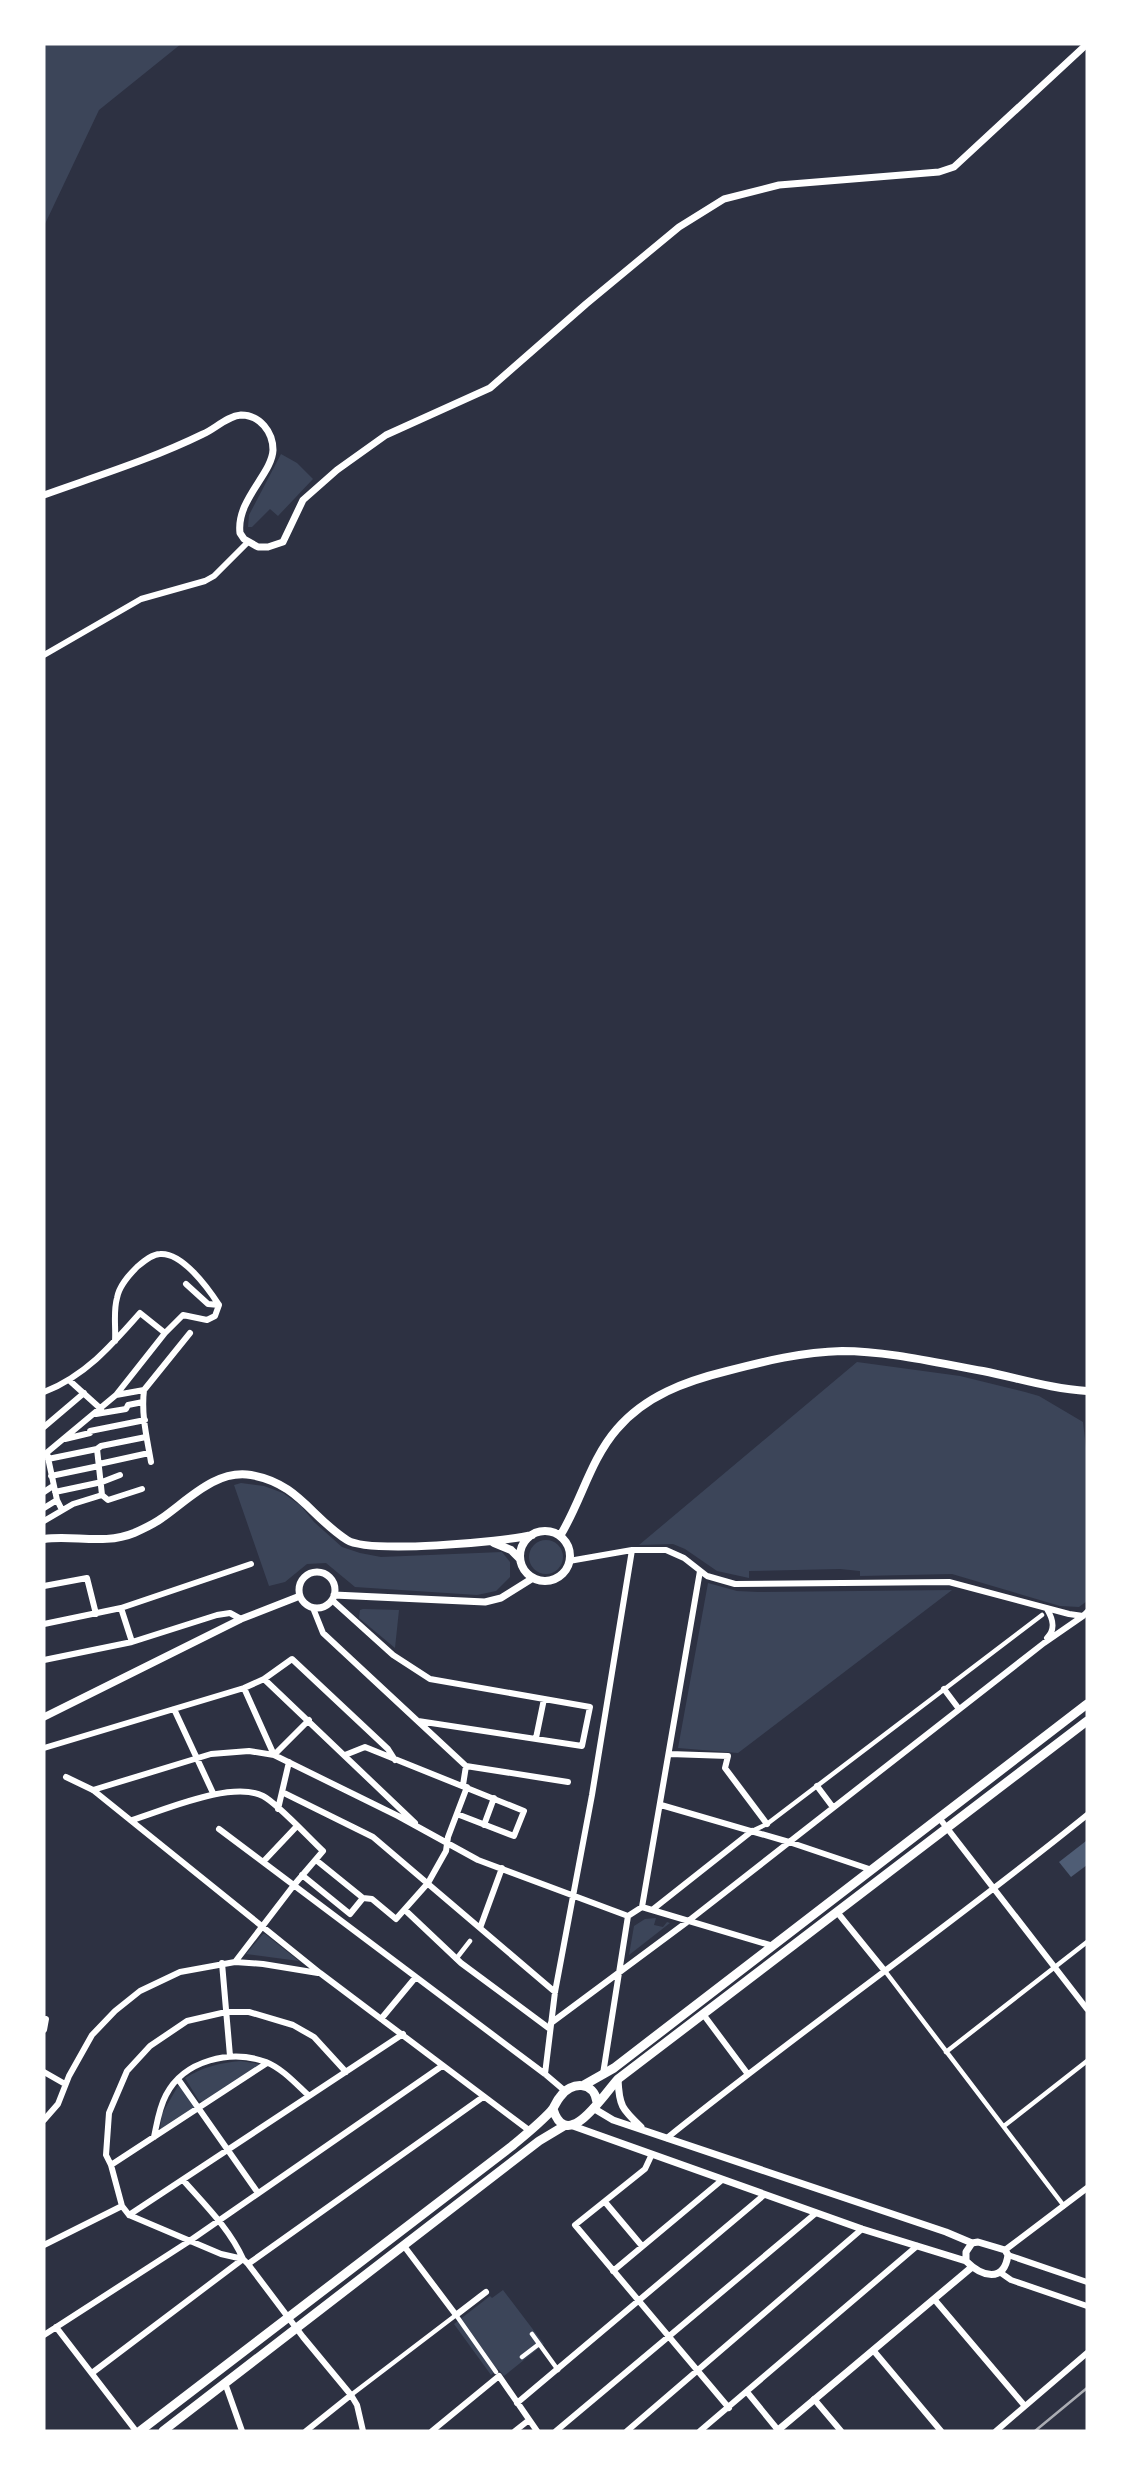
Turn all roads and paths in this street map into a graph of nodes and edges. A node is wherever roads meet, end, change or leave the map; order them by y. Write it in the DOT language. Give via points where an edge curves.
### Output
graph roads {
  1 [pos="1087,44"];
  2 [pos="44,495"];
  3 [pos="248,542"];
  4 [pos="44,655"];
  5 [pos="186,1284"];
  6 [pos="219,1305"];
  7 [pos="165,1333"];
  8 [pos="190,1333"];
  9 [pos="116,1341"];
  10 [pos="70,1381"];
  11 [pos="144,1390"];
  12 [pos="1087,1391"];
  13 [pos="44,1392"];
  14 [pos="84,1393"];
  15 [pos="116,1395"];
  16 [pos="143,1402"];
  17 [pos="101,1409"];
  18 [pos="94,1414"];
  19 [pos="145,1420"];
  20 [pos="44,1427"];
  21 [pos="146,1437"];
  22 [pos="63,1439"];
  23 [pos="99,1447"];
  24 [pos="149,1453"];
  25 [pos="46,1456"];
  26 [pos="151,1462"];
  27 [pos="99,1465"];
  28 [pos="48,1474"];
  29 [pos="120,1475"];
  30 [pos="102,1482"];
  31 [pos="54,1489"];
  32 [pos="142,1489"];
  33 [pos="44,1492"];
  34 [pos="103,1495"];
  35 [pos="57,1500"];
  36 [pos="44,1508"];
  37 [pos="62,1510"];
  38 [pos="44,1521"];
  39 [pos="532,1535"];
  40 [pos="560,1536"];
  41 [pos="44,1539"];
  42 [pos="491,1542"];
  43 [pos="632,1550"];
  44 [pos="520,1559"];
  45 [pos="569,1561"];
  46 [pos="251,1564"];
  47 [pos="700,1571"];
  48 [pos="533,1578"];
  49 [pos="44,1586"];
  50 [pos="300,1595"];
  51 [pos="333,1597"];
  52 [pos="121,1608"];
  53 [pos="313,1608"];
  54 [pos="1047,1609"];
  55 [pos="96,1614"];
  56 [pos="1085,1614"];
  57 [pos="1042,1615"];
  58 [pos="241,1619"];
  59 [pos="44,1624"];
  60 [pos="132,1642"];
  61 [pos="1044,1643"];
  62 [pos="44,1660"];
  63 [pos="264,1679"];
  64 [pos="244,1688"];
  65 [pos="944,1689"];
  66 [pos="544,1699"];
  67 [pos="1087,1704"];
  68 [pos="174,1709"];
  69 [pos="958,1709"];
  70 [pos="44,1717"];
  71 [pos="309,1720"];
  72 [pos="418,1721"];
  73 [pos="1087,1721"];
  74 [pos="536,1738"];
  75 [pos="44,1748"];
  76 [pos="670,1754"];
  77 [pos="274,1755"];
  78 [pos="345,1755"];
  79 [pos="197,1759"];
  80 [pos="395,1759"];
  81 [pos="289,1762"];
  82 [pos="466,1766"];
  83 [pos="66,1777"];
  84 [pos="568,1782"];
  85 [pos="465,1786"];
  86 [pos="817,1786"];
  87 [pos="93,1790"];
  88 [pos="282,1792"];
  89 [pos="212,1793"];
  90 [pos="494,1798"];
  91 [pos="662,1805"];
  92 [pos="832,1806"];
  93 [pos="278,1809"];
  94 [pos="457,1814"];
  95 [pos="1087,1815"];
  96 [pos="940,1819"];
  97 [pos="132,1820"];
  98 [pos="767,1824"];
  99 [pos="484,1825"];
  100 [pos="297,1826"];
  101 [pos="946,1828"];
  102 [pos="219,1829"];
  103 [pos="421,1829"];
  104 [pos="752,1831"];
  105 [pos="789,1842"];
  106 [pos="446,1843"];
  107 [pos="316,1860"];
  108 [pos="263,1862"];
  109 [pos="502,1868"];
  110 [pos="872,1870"];
  111 [pos="302,1875"];
  112 [pos="428,1883"];
  113 [pos="294,1885"];
  114 [pos="994,1890"];
  115 [pos="572,1895"];
  116 [pos="362,1898"];
  117 [pos="642,1907"];
  118 [pos="405,1910"];
  119 [pos="652,1910"];
  120 [pos="837,1912"];
  121 [pos="628,1916"];
  122 [pos="687,1922"];
  123 [pos="261,1927"];
  124 [pos="480,1928"];
  125 [pos="470,1941"];
  126 [pos="1087,1942"];
  127 [pos="773,1946"];
  128 [pos="456,1959"];
  129 [pos="235,1962"];
  130 [pos="222,1963"];
  131 [pos="1054,1968"];
  132 [pos="884,1970"];
  133 [pos="620,1972"];
  134 [pos="320,1973"];
  135 [pos="415,1978"];
  136 [pos="555,1992"];
  137 [pos="1087,2009"];
  138 [pos="226,2012"];
  139 [pos="703,2014"];
  140 [pos="46,2019"];
  141 [pos="381,2019"];
  142 [pos="551,2026"];
  143 [pos="44,2030"];
  144 [pos="402,2034"];
  145 [pos="946,2052"];
  146 [pos="230,2056"];
  147 [pos="1087,2061"];
  148 [pos="267,2063"];
  149 [pos="442,2066"];
  150 [pos="346,2071"];
  151 [pos="747,2073"];
  152 [pos="545,2074"];
  153 [pos="603,2074"];
  154 [pos="45,2075"];
  155 [pos="178,2079"];
  156 [pos="618,2079"];
  157 [pos="65,2084"];
  158 [pos="584,2085"];
  159 [pos="565,2091"];
  160 [pos="309,2096"];
  161 [pos="483,2097"];
  162 [pos="595,2105"];
  163 [pos="198,2108"];
  164 [pos="553,2109"];
  165 [pos="44,2120"];
  166 [pos="568,2126"];
  167 [pos="1004,2126"];
  168 [pos="645,2130"];
  169 [pos="530,2131"];
  170 [pos="154,2137"];
  171 [pos="667,2138"];
  172 [pos="229,2150"];
  173 [pos="652,2154"];
  174 [pos="111,2165"];
  175 [pos="183,2180"];
  176 [pos="722,2180"];
  177 [pos="1087,2188"];
  178 [pos="258,2193"];
  179 [pos="764,2194"];
  180 [pos="605,2202"];
  181 [pos="122,2206"];
  182 [pos="1064,2206"];
  183 [pos="816,2213"];
  184 [pos="129,2215"];
  185 [pos="218,2221"];
  186 [pos="862,2229"];
  187 [pos="188,2242"];
  188 [pos="972,2244"];
  189 [pos="44,2245"];
  190 [pos="404,2246"];
  191 [pos="642,2246"];
  192 [pos="917,2246"];
  193 [pos="1007,2253"];
  194 [pos="245,2261"];
  195 [pos="969,2264"];
  196 [pos="613,2271"];
  197 [pos="1001,2273"];
  198 [pos="1087,2282"];
  199 [pos="486,2292"];
  200 [pos="934,2299"];
  201 [pos="640,2301"];
  202 [pos="1087,2306"];
  203 [pos="456,2315"];
  204 [pos="289,2317"];
  205 [pos="56,2327"];
  206 [pos="297,2328"];
  207 [pos="532,2334"];
  208 [pos="44,2335"];
  209 [pos="669,2336"];
  210 [pos="540,2344"];
  211 [pos="873,2350"];
  212 [pos="1087,2353"];
  213 [pos="522,2357"];
  214 [pos="558,2370"];
  215 [pos="698,2371"];
  216 [pos="92,2373"];
  217 [pos="497,2374"];
  218 [pos="225,2384"];
  219 [pos="747,2392"];
  220 [pos="351,2395"];
  221 [pos="814,2399"];
  222 [pos="517,2403"];
  223 [pos="1024,2405"];
  224 [pos="729,2408"];
  225 [pos="529,2420"];
  226 [pos="138,2431"];
  227 [pos="163,2431"];
  228 [pos="242,2431"];
  229 [pos="306,2431"];
  230 [pos="363,2431"];
  231 [pos="432,2431"];
  232 [pos="515,2431"];
  233 [pos="537,2431"];
  234 [pos="556,2431"];
  235 [pos="628,2431"];
  236 [pos="700,2431"];
  237 [pos="778,2431"];
  238 [pos="841,2431"];
  239 [pos="941,2431"];
  240 [pos="996,2431"];
  1 -- 3 [label="street" via="954,167 779,186 724,198 679,227 490,388 386,435 337,470 303,500 283,542 268,548"];
  2 -- 3 [label="street" via="185,443 239,415 254,418 266,428 273,454 243,510 240,533"];
  3 -- 4 [label="street" via="205,581 141,599"];
  5 -- 6 [label="street" via="208,1304"];
  6 -- 7 [label="street" via="215,1316 207,1320 183,1315"];
  6 -- 9 [label="street" via="190,1269 173,1256 159,1254 144,1261 120,1287"];
  7 -- 9 [label="street" via="140,1313"];
  7 -- 15 [label="street"];
  8 -- 11 [label="street"];
  9 -- 10 [label="street"];
  10 -- 13 [label="street"];
  10 -- 14 [label="street"];
  11 -- 15 [label="street"];
  11 -- 16 [label="street"];
  12 -- 40 [label="main road" via="911,1358 843,1351 786,1356 708,1376 675,1387 635,1410 615,1431 593,1465"];
  14 -- 17 [label="street"];
  14 -- 20 [label="street"];
  15 -- 17 [label="street"];
  16 -- 18 [label="street"];
  16 -- 19 [label="street"];
  17 -- 18 [label="street"];
  18 -- 22 [label="street"];
  19 -- 21 [label="street"];
  19 -- 22 [label="street"];
  21 -- 23 [label="street"];
  21 -- 24 [label="street"];
  22 -- 25 [label="street"];
  23 -- 25 [label="street"];
  23 -- 27 [label="street"];
  24 -- 26 [label="street"];
  24 -- 27 [label="street"];
  25 -- 28 [label="street"];
  27 -- 28 [label="street"];
  27 -- 30 [label="street"];
  28 -- 31 [label="street"];
  29 -- 30 [label="street"];
  30 -- 31 [label="street"];
  30 -- 34 [label="street"];
  31 -- 33 [label="street"];
  31 -- 35 [label="street"];
  32 -- 34 [label="street" via="108,1500"];
  34 -- 37 [label="street"];
  35 -- 36 [label="street"];
  35 -- 37 [label="street"];
  37 -- 38 [label="street"];
  39 -- 40 [label="main road" via="547,1531"];
  39 -- 42 [label="main road"];
  39 -- 44 [label="main road" via="522,1545"];
  40 -- 45 [label="main road"];
  41 -- 42 [label="main road" via="130,1535 222,1477 249,1474 290,1489 349,1541 380,1546"];
  42 -- 44 [label="main road"];
  43 -- 45 [label="street"];
  43 -- 47 [label="street" via="676,1553"];
  43 -- 115 [label="street"];
  44 -- 48 [label="main road"];
  45 -- 48 [label="main road" via="555,1579"];
  46 -- 52 [label="street"];
  47 -- 54 [label="street" via="735,1584 949,1582"];
  47 -- 76 [label="street"];
  48 -- 51 [label="street" via="501,1598 485,1602"];
  49 -- 55 [label="street" via="87,1578"];
  50 -- 51 [label="street" via="307,1575 319,1573 330,1578"];
  50 -- 53 [label="street"];
  50 -- 58 [label="street"];
  51 -- 53 [label="street" via="325,1606"];
  51 -- 66 [label="street" via="393,1655 430,1679"];
  52 -- 55 [label="street"];
  52 -- 60 [label="street"];
  53 -- 72 [label="street" via="323,1633"];
  54 -- 56 [label="street"];
  54 -- 61 [label="street" via="1053,1625"];
  55 -- 59 [label="street"];
  56 -- 61 [label="street"];
  57 -- 65 [label="street"];
  58 -- 60 [label="street" via="230,1613 217,1615"];
  58 -- 70 [label="street"];
  60 -- 62 [label="street"];
  61 -- 69 [label="street"];
  63 -- 64 [label="street"];
  63 -- 71 [label="street"];
  63 -- 80 [label="street" via="292,1659"];
  64 -- 68 [label="street"];
  64 -- 77 [label="street"];
  65 -- 69 [label="street"];
  65 -- 86 [label="street"];
  66 -- 74 [label="street"];
  66 -- 74 [label="street" via="590,1707 582,1746"];
  67 -- 96 [label="main road"];
  68 -- 75 [label="street"];
  68 -- 79 [label="street"];
  69 -- 92 [label="street"];
  71 -- 77 [label="street"];
  71 -- 78 [label="street"];
  72 -- 74 [label="street"];
  72 -- 82 [label="street"];
  73 -- 101 [label="main road"];
  76 -- 91 [label="street"];
  76 -- 98 [label="street" via="728,1756 724,1768"];
  77 -- 79 [label="street" via="249,1751"];
  77 -- 81 [label="street"];
  78 -- 80 [label="street" via="365,1747"];
  78 -- 103 [label="street"];
  79 -- 87 [label="street"];
  79 -- 89 [label="street"];
  80 -- 85 [label="street"];
  81 -- 88 [label="street"];
  81 -- 103 [label="street"];
  82 -- 84 [label="street"];
  82 -- 85 [label="street"];
  83 -- 87 [label="street"];
  85 -- 90 [label="street"];
  85 -- 94 [label="street"];
  86 -- 92 [label="street"];
  86 -- 98 [label="street"];
  87 -- 97 [label="street"];
  88 -- 93 [label="street"];
  88 -- 112 [label="street" via="373,1837"];
  89 -- 93 [label="street" via="239,1791 263,1796"];
  89 -- 97 [label="street"];
  90 -- 99 [label="street"];
  90 -- 99 [label="street" via="524,1811 514,1836"];
  91 -- 104 [label="street"];
  91 -- 117 [label="street"];
  92 -- 105 [label="street"];
  93 -- 100 [label="street"];
  94 -- 99 [label="street"];
  94 -- 106 [label="street"];
  95 -- 114 [label="street"];
  96 -- 101 [label="street"];
  96 -- 110 [label="main road"];
  97 -- 123 [label="street"];
  98 -- 104 [label="street"];
  100 -- 107 [label="street" via="323,1851"];
  100 -- 108 [label="street"];
  101 -- 114 [label="street"];
  101 -- 120 [label="main road"];
  102 -- 108 [label="street"];
  103 -- 106 [label="street"];
  104 -- 105 [label="street"];
  104 -- 119 [label="street"];
  105 -- 110 [label="street"];
  105 -- 122 [label="street"];
  106 -- 109 [label="street"];
  106 -- 112 [label="street"];
  107 -- 111 [label="street"];
  107 -- 116 [label="street"];
  108 -- 113 [label="street"];
  109 -- 115 [label="street"];
  109 -- 124 [label="street"];
  110 -- 127 [label="main road"];
  111 -- 113 [label="street"];
  111 -- 116 [label="street" via="350,1914"];
  112 -- 118 [label="street"];
  112 -- 124 [label="street"];
  113 -- 123 [label="street"];
  113 -- 135 [label="street"];
  114 -- 131 [label="street"];
  114 -- 132 [label="street"];
  115 -- 121 [label="street"];
  115 -- 136 [label="street"];
  116 -- 118 [label="street" via="372,1899 396,1919"];
  117 -- 119 [label="street"];
  117 -- 121 [label="street"];
  118 -- 128 [label="street"];
  119 -- 122 [label="street"];
  120 -- 132 [label="street"];
  120 -- 139 [label="main road"];
  121 -- 133 [label="street"];
  122 -- 127 [label="street"];
  122 -- 133 [label="street"];
  123 -- 129 [label="street"];
  123 -- 134 [label="street"];
  124 -- 136 [label="street"];
  125 -- 128 [label="street"];
  126 -- 131 [label="street"];
  127 -- 153 [label="main road"];
  128 -- 142 [label="street"];
  129 -- 130 [label="street"];
  129 -- 134 [label="street"];
  130 -- 138 [label="street"];
  130 -- 157 [label="street" via="180,1972 140,1991 92,2035"];
  131 -- 137 [label="street"];
  131 -- 145 [label="street"];
  132 -- 145 [label="street"];
  132 -- 151 [label="street"];
  133 -- 142 [label="street"];
  133 -- 153 [label="street"];
  134 -- 141 [label="street"];
  135 -- 141 [label="street"];
  135 -- 152 [label="street"];
  136 -- 142 [label="street"];
  138 -- 146 [label="street"];
  138 -- 150 [label="street" via="249,2012 293,2025 314,2037"];
  138 -- 174 [label="street" via="187,2021 150,2046 127,2071 109,2113 106,2155"];
  139 -- 151 [label="street"];
  139 -- 156 [label="main road"];
  140 -- 143 [label="street"];
  141 -- 144 [label="street"];
  142 -- 152 [label="street"];
  144 -- 149 [label="street"];
  144 -- 150 [label="street"];
  145 -- 167 [label="street"];
  146 -- 148 [label="street"];
  146 -- 155 [label="street" via="197,2065"];
  147 -- 167 [label="street"];
  148 -- 160 [label="street"];
  148 -- 163 [label="street"];
  149 -- 161 [label="street"];
  149 -- 178 [label="street"];
  150 -- 160 [label="street"];
  151 -- 171 [label="street"];
  152 -- 159 [label="street"];
  153 -- 158 [label="main road"];
  154 -- 157 [label="street"];
  155 -- 163 [label="street"];
  155 -- 170 [label="street" via="161,2105"];
  156 -- 162 [label="main road"];
  156 -- 168 [label="street" via="618,2101"];
  157 -- 165 [label="street" via="58,2104"];
  158 -- 159 [label="main road"];
  158 -- 162 [label="main road" via="596,2094"];
  159 -- 164 [label="main road"];
  160 -- 172 [label="street"];
  161 -- 169 [label="street"];
  161 -- 194 [label="street"];
  162 -- 166 [label="main road"];
  162 -- 168 [label="street" via="613,2120"];
  163 -- 170 [label="street"];
  163 -- 172 [label="street"];
  164 -- 166 [label="main road" via="556,2119"];
  164 -- 169 [label="main road"];
  166 -- 173 [label="street"];
  166 -- 190 [label="main road" via="539,2141"];
  167 -- 182 [label="street"];
  168 -- 171 [label="street"];
  169 -- 204 [label="main road"];
  170 -- 174 [label="street"];
  171 -- 188 [label="street"];
  172 -- 175 [label="street"];
  172 -- 178 [label="street"];
  173 -- 176 [label="street"];
  173 -- 180 [label="street" via="645,2169"];
  174 -- 181 [label="street"];
  175 -- 184 [label="street"];
  175 -- 185 [label="street"];
  176 -- 179 [label="street"];
  176 -- 191 [label="street"];
  177 -- 182 [label="street"];
  178 -- 185 [label="street"];
  179 -- 183 [label="street"];
  179 -- 201 [label="street"];
  180 -- 191 [label="street"];
  180 -- 196 [label="street" via="575,2225"];
  181 -- 184 [label="street"];
  181 -- 189 [label="street"];
  182 -- 193 [label="street"];
  183 -- 186 [label="street"];
  183 -- 209 [label="street"];
  184 -- 187 [label="street"];
  185 -- 187 [label="street"];
  185 -- 194 [label="street"];
  186 -- 192 [label="street"];
  186 -- 215 [label="street"];
  187 -- 194 [label="street"];
  187 -- 205 [label="street"];
  188 -- 193 [label="street" via="985,2243"];
  188 -- 195 [label="street" via="966,2252"];
  190 -- 203 [label="street"];
  190 -- 206 [label="main road"];
  191 -- 196 [label="street"];
  192 -- 195 [label="street"];
  192 -- 219 [label="street"];
  193 -- 197 [label="street"];
  193 -- 198 [label="street"];
  194 -- 204 [label="street"];
  194 -- 216 [label="street"];
  195 -- 197 [label="street" via="995,2275"];
  195 -- 200 [label="street"];
  196 -- 201 [label="street"];
  197 -- 202 [label="street"];
  199 -- 203 [label="street"];
  200 -- 211 [label="street"];
  200 -- 223 [label="street"];
  201 -- 209 [label="street"];
  201 -- 214 [label="street"];
  203 -- 217 [label="street"];
  203 -- 220 [label="street"];
  204 -- 206 [label="street"];
  204 -- 226 [label="main road"];
  205 -- 208 [label="street"];
  205 -- 216 [label="street"];
  206 -- 218 [label="main road"];
  206 -- 220 [label="street"];
  207 -- 210 [label="street"];
  209 -- 215 [label="street"];
  209 -- 234 [label="street"];
  210 -- 213 [label="street"];
  210 -- 214 [label="street"];
  211 -- 221 [label="street"];
  211 -- 239 [label="street"];
  212 -- 223 [label="street"];
  214 -- 222 [label="street"];
  215 -- 224 [label="street"];
  215 -- 235 [label="street"];
  216 -- 226 [label="street"];
  217 -- 222 [label="street"];
  217 -- 231 [label="street"];
  218 -- 227 [label="main road"];
  218 -- 228 [label="street"];
  219 -- 224 [label="street"];
  219 -- 237 [label="street"];
  220 -- 229 [label="street"];
  220 -- 230 [label="street"];
  221 -- 237 [label="street"];
  221 -- 238 [label="street"];
  222 -- 225 [label="street"];
  223 -- 240 [label="street"];
  224 -- 236 [label="street"];
  225 -- 232 [label="street"];
  225 -- 233 [label="street"];
}
